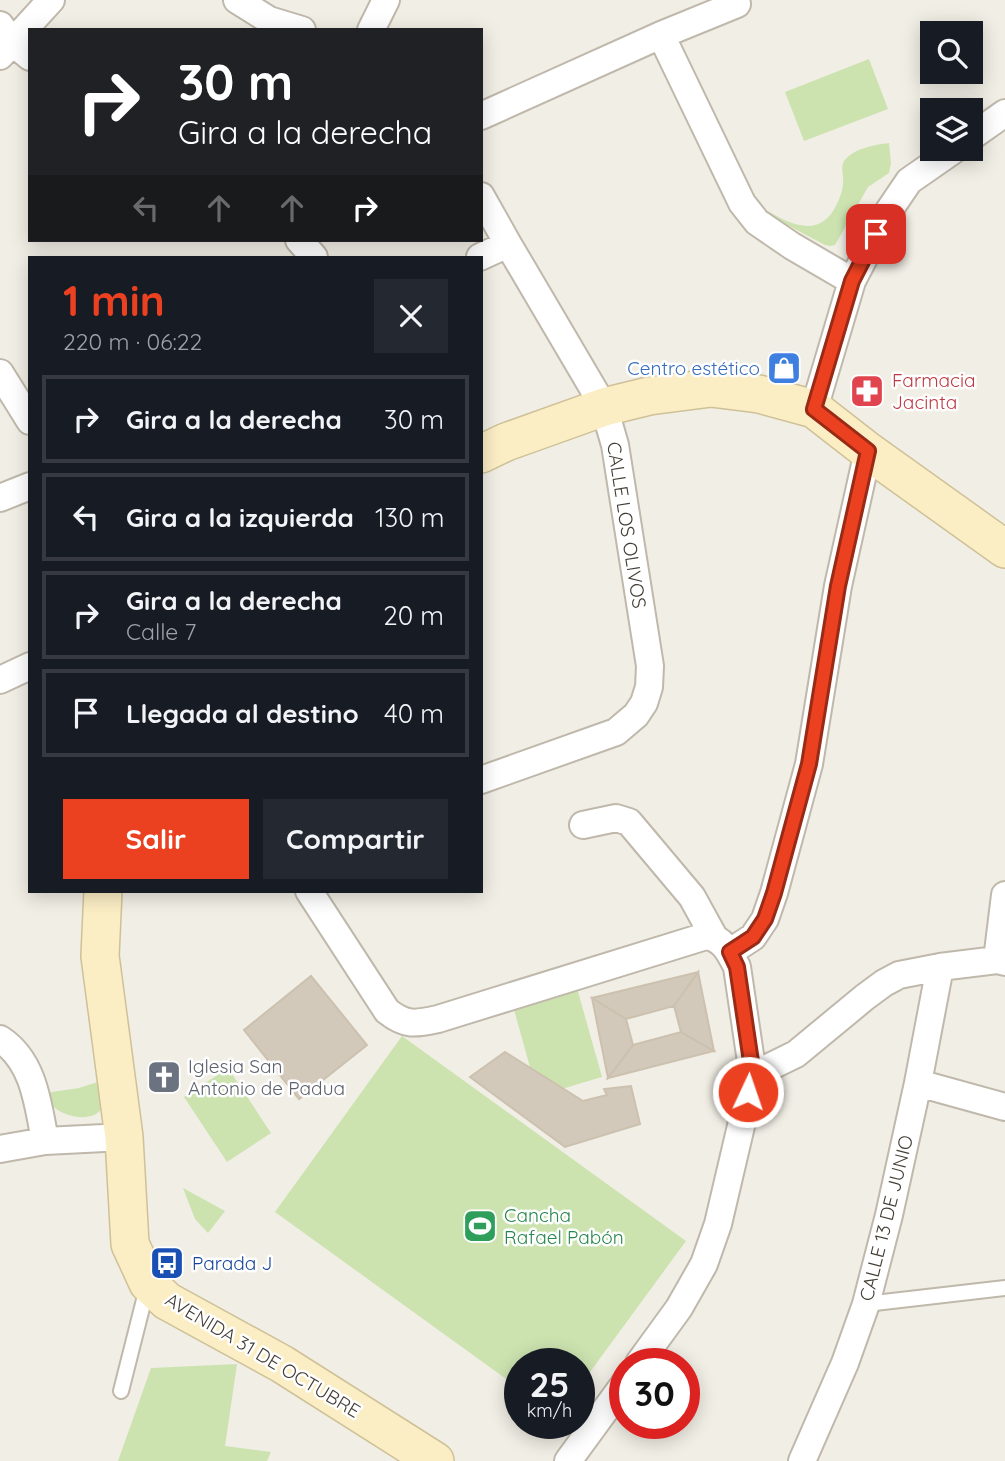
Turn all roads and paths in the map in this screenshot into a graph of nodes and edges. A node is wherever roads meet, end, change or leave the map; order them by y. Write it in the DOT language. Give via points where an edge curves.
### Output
graph roads {
  1 [pos="51,0"];
  2 [pos="237,0"];
  3 [pos="386,0"];
  4 [pos="737,4"];
  5 [pos="295,28"];
  6 [pos="372,28"];
  7 [pos="660,35"];
  8 [pos="10,45"];
  9 [pos="1005,113"];
  10 [pos="483,115"];
  11 [pos="983,129"];
  12 [pos="938,161"];
  13 [pos="483,200"];
  14 [pos="301,242"];
  15 [pos="508,244"];
  16 [pos="313,256"];
  17 [pos="482,256"];
  18 [pos="852,281"];
  19 [pos="0,373"];
  20 [pos="604,407"];
  21 [pos="814,409"];
  22 [pos="28,418"];
  23 [pos="868,451"];
  24 [pos="483,453"];
  25 [pos="28,487"];
  26 [pos="0,498"];
  27 [pos="1005,549"];
  28 [pos="28,667"];
  29 [pos="0,680"];
  30 [pos="483,778"];
  31 [pos="583,825"];
  32 [pos="103,893"];
  33 [pos="310,893"];
  34 [pos="1005,895"];
  35 [pos="722,945"];
  36 [pos="1001,961"];
  37 [pos="940,967"];
  38 [pos="0,1038"];
  39 [pos="753,1075"];
  40 [pos="918,1083"];
  41 [pos="1005,1107"];
  42 [pos="124,1137"];
  43 [pos="45,1141"];
  44 [pos="0,1149"];
  45 [pos="148,1283"];
  46 [pos="1005,1289"];
  47 [pos="866,1304"];
  48 [pos="650,1348"];
  49 [pos="121,1391"];
  50 [pos="609,1405"];
  51 [pos="435,1461"];
  52 [pos="568,1461"];
  53 [pos="802,1461"];
  1 -- 8 [label="street"];
  2 -- 5 [label="street" via="269,20"];
  3 -- 6 [label="street"];
  4 -- 7 [label="street"];
  7 -- 10 [label="street"];
  7 -- 18 [label="street" via="742,203 757,222"];
  9 -- 11 [label="street"];
  12 -- 18 [label="street" via="909,181"];
  13 -- 15 [label="street, CALLE LOS OLIVOS"];
  14 -- 16 [label="street"];
  15 -- 17 [label="street"];
  15 -- 20 [label="street, CALLE LOS OLIVOS"];
  18 -- 21 [label="street"];
  19 -- 22 [label="street"];
  20 -- 21 [label="main road" via="711,388 759,394"];
  20 -- 24 [label="main road"];
  20 -- 30 [label="street, CALLE LOS OLIVOS" via="615,445 650,666 644,703 616,732"];
  21 -- 23 [label="main road"];
  23 -- 27 [label="main road"];
  23 -- 35 [label="street" via="838,586 809,764 774,893 753,937"];
  25 -- 26 [label="street"];
  28 -- 29 [label="street"];
  31 -- 35 [label="street" via="616,818 629,822 692,897"];
  32 -- 42 [label="main road, AVENIDA 31 DE OCTUBRE" via="100,956"];
  33 -- 35 [label="street" via="387,1011 400,1021 438,1019 706,936"];
  34 -- 36 [label="street"];
  35 -- 39 [label="street" via="737,967"];
  36 -- 37 [label="street"];
  37 -- 39 [label="street" via="899,975 884,983 796,1054"];
  37 -- 40 [label="street, CALLE 13 DE JUNIO"];
  38 -- 43 [label="street" via="24,1064 37,1097"];
  39 -- 48 [label="street" via="704,1265"];
  40 -- 41 [label="street"];
  40 -- 47 [label="street, CALLE 13 DE JUNIO"];
  42 -- 43 [label="street"];
  42 -- 45 [label="main road, AVENIDA 31 DE OCTUBRE" via="130,1244"];
  43 -- 44 [label="street"];
  45 -- 49 [label="lane"];
  45 -- 51 [label="main road, AVENIDA 31 DE OCTUBRE" via="167,1301 282,1364"];
  46 -- 47 [label="lane"];
  47 -- 53 [label="street, CALLE 13 DE JUNIO"];
  50 -- 52 [label="street"];
}
